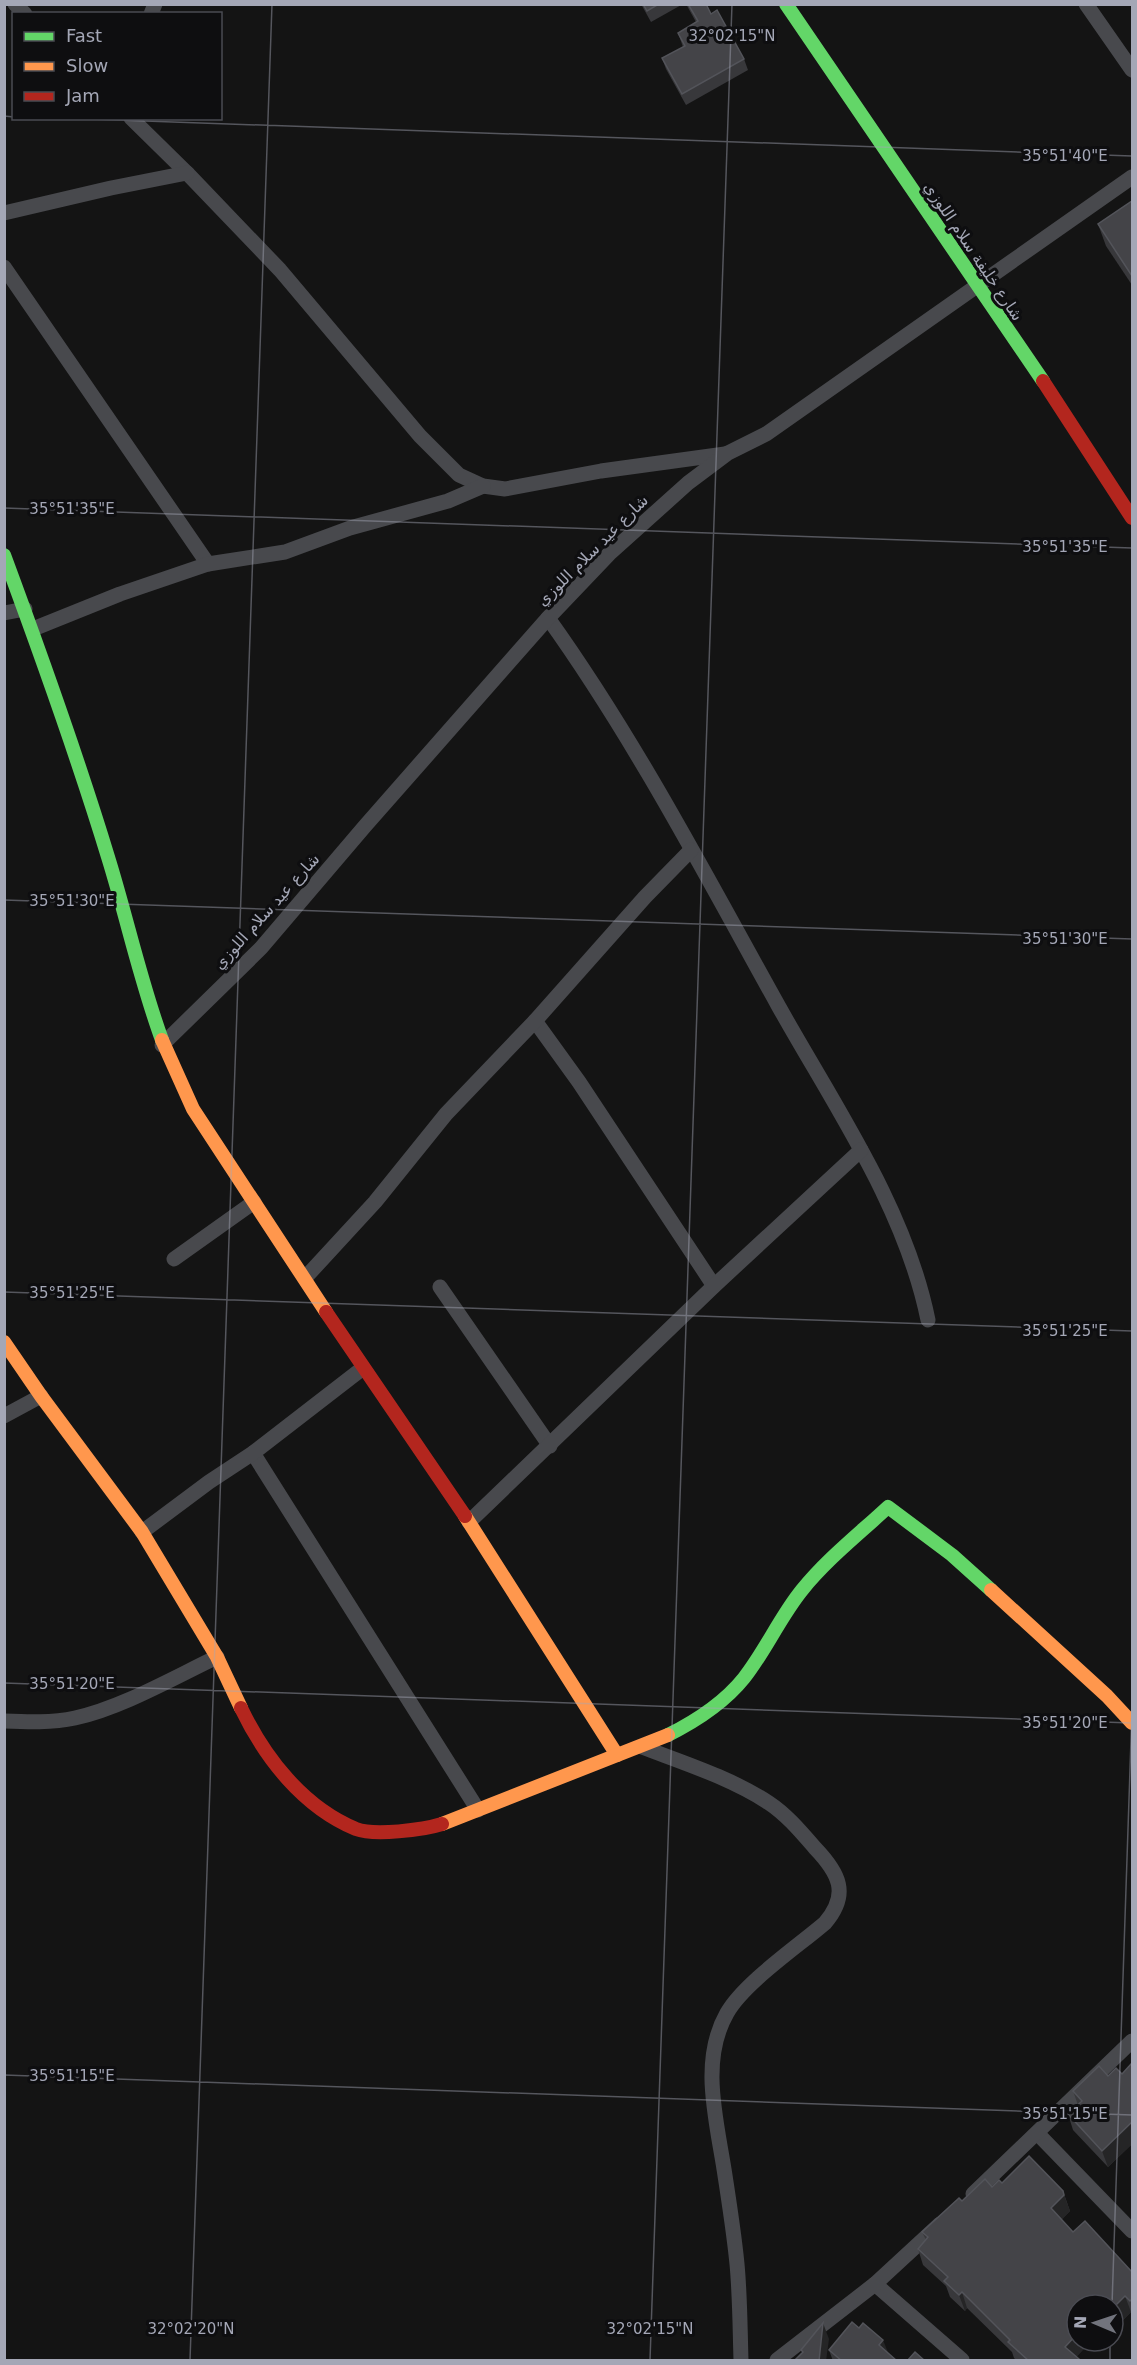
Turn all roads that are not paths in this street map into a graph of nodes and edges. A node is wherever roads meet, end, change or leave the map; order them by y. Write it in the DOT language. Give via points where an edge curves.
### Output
graph roads {
  1 [pos="786,4"];
  2 [pos="1086,4"];
  3 [pos="1132,70"];
  4 [pos="133,120"];
  5 [pos="187,172"];
  6 [pos="1132,177"];
  7 [pos="4,213"];
  8 [pos="4,267"];
  9 [pos="978,286"];
  10 [pos="728,453"];
  11 [pos="483,486"];
  12 [pos="1132,518"];
  13 [pos="4,555"];
  14 [pos="208,564"];
  15 [pos="25,609"];
  16 [pos="4,613"];
  17 [pos="549,618"];
  18 [pos="33,629"];
  19 [pos="691,850"];
  20 [pos="535,1021"];
  21 [pos="162,1045"];
  22 [pos="861,1150"];
  23 [pos="254,1202"];
  24 [pos="174,1258"];
  25 [pos="305,1278"];
  26 [pos="714,1286"];
  27 [pos="440,1287"];
  28 [pos="928,1320"];
  29 [pos="4,1342"];
  30 [pos="363,1368"];
  31 [pos="41,1395"];
  32 [pos="4,1416"];
  33 [pos="550,1446"];
  34 [pos="253,1453"];
  35 [pos="469,1522"];
  36 [pos="142,1532"];
  37 [pos="216,1658"];
  38 [pos="4,1721"];
  39 [pos="1132,1723"];
  40 [pos="642,1747"];
  41 [pos="617,1755"];
  42 [pos="478,1810"];
  43 [pos="1132,2042"];
  44 [pos="1038,2134"];
  45 [pos="1132,2231"];
  46 [pos="875,2284"];
  47 [pos="741,2361"];
  48 [pos="777,2361"];
  49 [pos="962,2361"];
  1 -- 9 [label="street, شارع خليفة سلام اللوزي"];
  2 -- 3 [label="street"];
  4 -- 5 [label="street"];
  5 -- 7 [label="street"];
  5 -- 11 [label="street" via="280,270 420,436 459,475"];
  6 -- 9 [label="street, شارع عيد سلام اللوزي"];
  8 -- 14 [label="street"];
  9 -- 10 [label="street, شارع عيد سلام اللوزي" via="765,434"];
  9 -- 12 [label="street, شارع خليفة سلام اللوزي"];
  10 -- 11 [label="street" via="505,489"];
  10 -- 17 [label="street, شارع عيد سلام اللوزي" via="617,547"];
  11 -- 14 [label="street" via="448,501 350,528 285,552"];
  13 -- 15 [label="street"];
  14 -- 18 [label="street"];
  15 -- 16 [label="street"];
  15 -- 18 [label="street"];
  17 -- 19 [label="street" via="602,697"];
  17 -- 21 [label="street, شارع عيد سلام اللوزي" via="261,948"];
  18 -- 21 [label="street" via="89,794"];
  19 -- 20 [label="street"];
  19 -- 22 [label="street"];
  20 -- 25 [label="street" via="446,1114 375,1202"];
  20 -- 26 [label="street"];
  21 -- 23 [label="street" via="193,1109"];
  22 -- 26 [label="street"];
  22 -- 28 [label="street" via="900,1229 923,1293"];
  23 -- 24 [label="street"];
  23 -- 25 [label="street"];
  25 -- 30 [label="street"];
  26 -- 33 [label="street"];
  27 -- 33 [label="street"];
  29 -- 31 [label="street"];
  30 -- 34 [label="street"];
  30 -- 35 [label="street"];
  31 -- 32 [label="street"];
  31 -- 36 [label="street"];
  33 -- 35 [label="street"];
  34 -- 36 [label="street"];
  34 -- 42 [label="street"];
  35 -- 41 [label="street"];
  36 -- 37 [label="street"];
  37 -- 38 [label="street" via="120,1703 74,1719"];
  37 -- 42 [label="street" via="272,1759 298,1792 326,1813 357,1830 401,1832 439,1825"];
  39 -- 40 [label="street" via="952,1555 888,1507 801,1590 743,1679 726,1696 691,1722"];
  40 -- 41 [label="street"];
  40 -- 47 [label="street" via="768,1803 792,1822 830,1863 838,1879 840,1898 835,1911 741,1994 719,2029 713,2052 714,2104 737,2266"];
  41 -- 42 [label="street"];
  43 -- 44 [label="street"];
  44 -- 45 [label="street"];
  44 -- 46 [label="street"];
  46 -- 48 [label="street"];
  46 -- 49 [label="street"];
}
